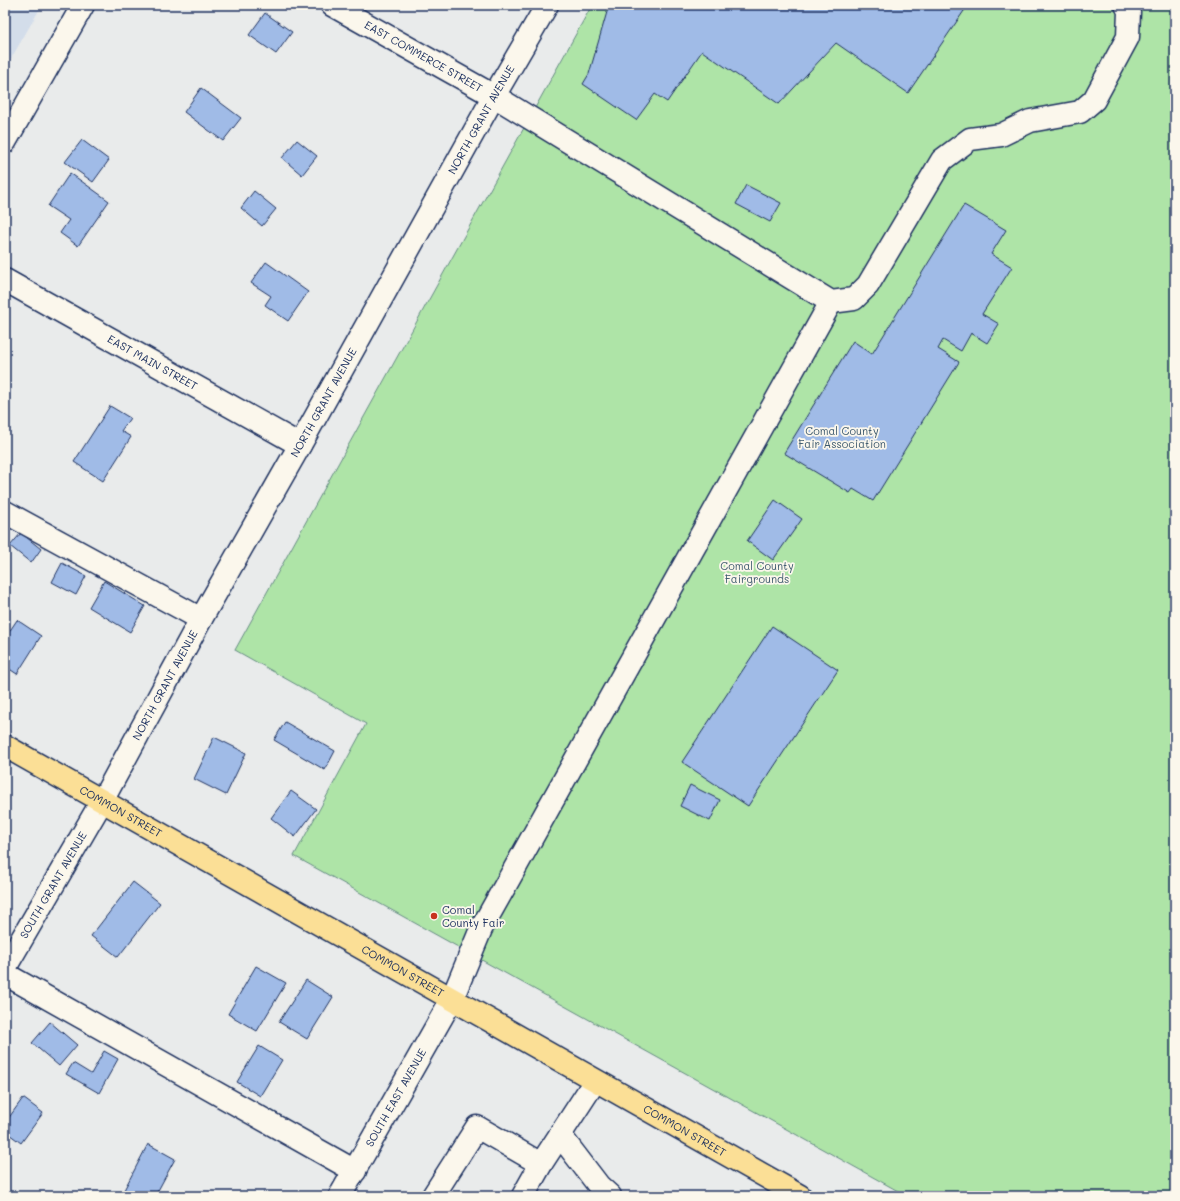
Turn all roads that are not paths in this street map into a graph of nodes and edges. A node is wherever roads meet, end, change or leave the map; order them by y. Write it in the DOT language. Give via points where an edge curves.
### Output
graph roads {
  1 [pos="83,5"];
  2 [pos="332,5"];
  3 [pos="547,5"];
  4 [pos="1126,5"];
  5 [pos="494,96"];
  6 [pos="5,142"];
  7 [pos="5,280"];
  8 [pos="831,302"];
  9 [pos="300,445"];
  10 [pos="5,512"];
  11 [pos="201,619"];
  12 [pos="5,746"];
  13 [pos="102,801"];
  14 [pos="5,968"];
  15 [pos="5,974"];
  16 [pos="452,999"];
  17 [pos="595,1081"];
  18 [pos="560,1135"];
  19 [pos="541,1164"];
  20 [pos="354,1171"];
  21 [pos="340,1196"];
  22 [pos="434,1196"];
  23 [pos="523,1196"];
  24 [pos="610,1196"];
  25 [pos="800,1196"];
  1 -- 6 [label="street"];
  2 -- 5 [label="street, EAST COMMERCE STREET"];
  3 -- 5 [label="street, NORTH GRANT AVENUE"];
  4 -- 8 [label="street" via="1129,12 1128,37 1094,100 1080,112 1030,121 1001,135 970,139 942,160 868,285 854,298"];
  5 -- 8 [label="street, EAST COMMERCE STREET"];
  5 -- 9 [label="street, NORTH GRANT AVENUE"];
  7 -- 9 [label="street, EAST MAIN STREET"];
  8 -- 16 [label="street, SOUTH EAST AVENUE" via="481,928"];
  9 -- 11 [label="street, NORTH GRANT AVENUE"];
  10 -- 11 [label="street"];
  11 -- 13 [label="street, NORTH GRANT AVENUE"];
  12 -- 13 [label="main road, COMMON STREET"];
  13 -- 14 [label="street, SOUTH GRANT AVENUE"];
  13 -- 16 [label="main road, COMMON STREET"];
  15 -- 20 [label="street"];
  16 -- 17 [label="main road, COMMON STREET"];
  16 -- 20 [label="street, SOUTH EAST AVENUE"];
  17 -- 18 [label="street"];
  17 -- 25 [label="main road, COMMON STREET"];
  18 -- 19 [label="street"];
  18 -- 24 [label="street"];
  19 -- 22 [label="street" via="477,1127"];
  19 -- 23 [label="street"];
  20 -- 21 [label="street, SOUTH EAST AVENUE"];
}
